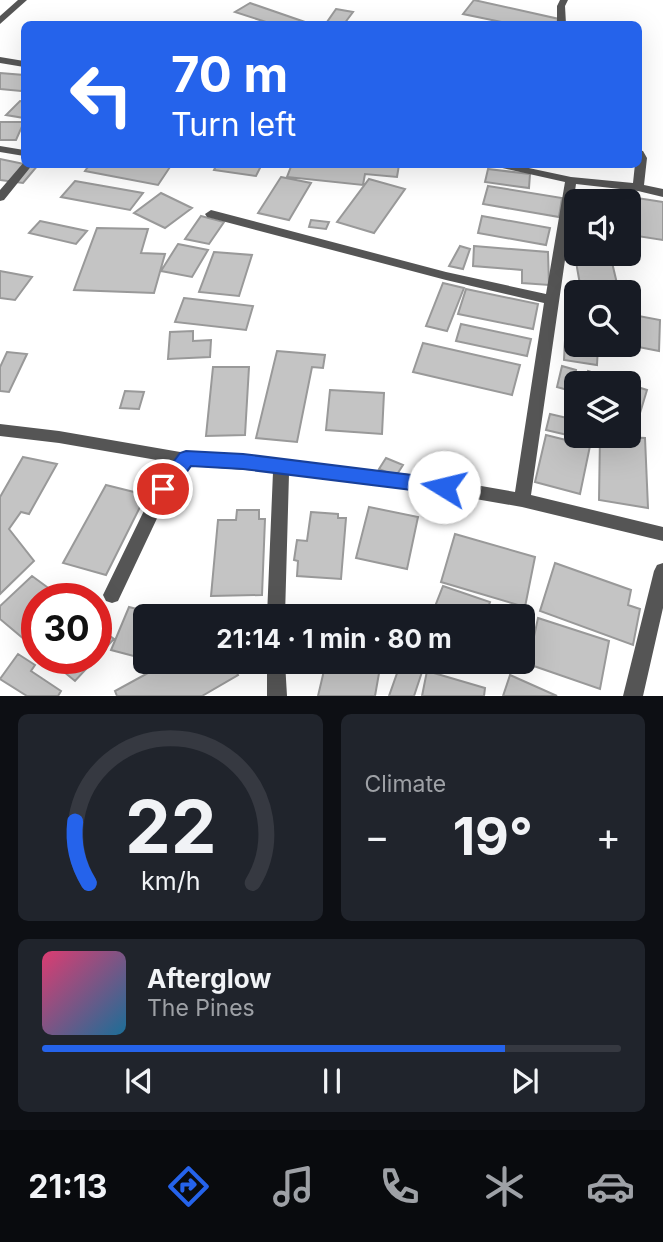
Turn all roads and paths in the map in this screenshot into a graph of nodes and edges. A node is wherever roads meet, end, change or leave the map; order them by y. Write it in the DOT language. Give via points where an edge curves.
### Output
graph roads {
  1 [pos="23,0"];
  2 [pos="564,0"];
  3 [pos="0,21"];
  4 [pos="562,21"];
  5 [pos="0,60"];
  6 [pos="21,64"];
  7 [pos="0,149"];
  8 [pos="21,152"];
  9 [pos="25,168"];
  10 [pos="510,168"];
  11 [pos="641,168"];
  12 [pos="570,180"];
  13 [pos="638,187"];
  14 [pos="663,193"];
  15 [pos="0,198"];
  16 [pos="211,215"];
  17 [pos="552,300"];
  18 [pos="0,430"];
  19 [pos="186,458"];
  20 [pos="281,466"];
  21 [pos="522,500"];
  22 [pos="663,534"];
  23 [pos="663,572"];
  24 [pos="112,595"];
  25 [pos="276,604"];
  26 [pos="276,674"];
  27 [pos="277,696"];
  28 [pos="633,696"];
  1 -- 3 [label="street"];
  2 -- 4 [label="street"];
  5 -- 6 [label="street"];
  7 -- 8 [label="street"];
  9 -- 15 [label="street"];
  10 -- 12 [label="street"];
  11 -- 13 [label="street"];
  12 -- 13 [label="street"];
  12 -- 17 [label="street"];
  13 -- 14 [label="street"];
  16 -- 17 [label="street"];
  17 -- 21 [label="street"];
  18 -- 19 [label="street"];
  19 -- 20 [label="street"];
  19 -- 24 [label="street" via="163,489"];
  20 -- 21 [label="street"];
  20 -- 25 [label="street"];
  21 -- 22 [label="street"];
  23 -- 28 [label="street"];
  26 -- 27 [label="street"];
}
